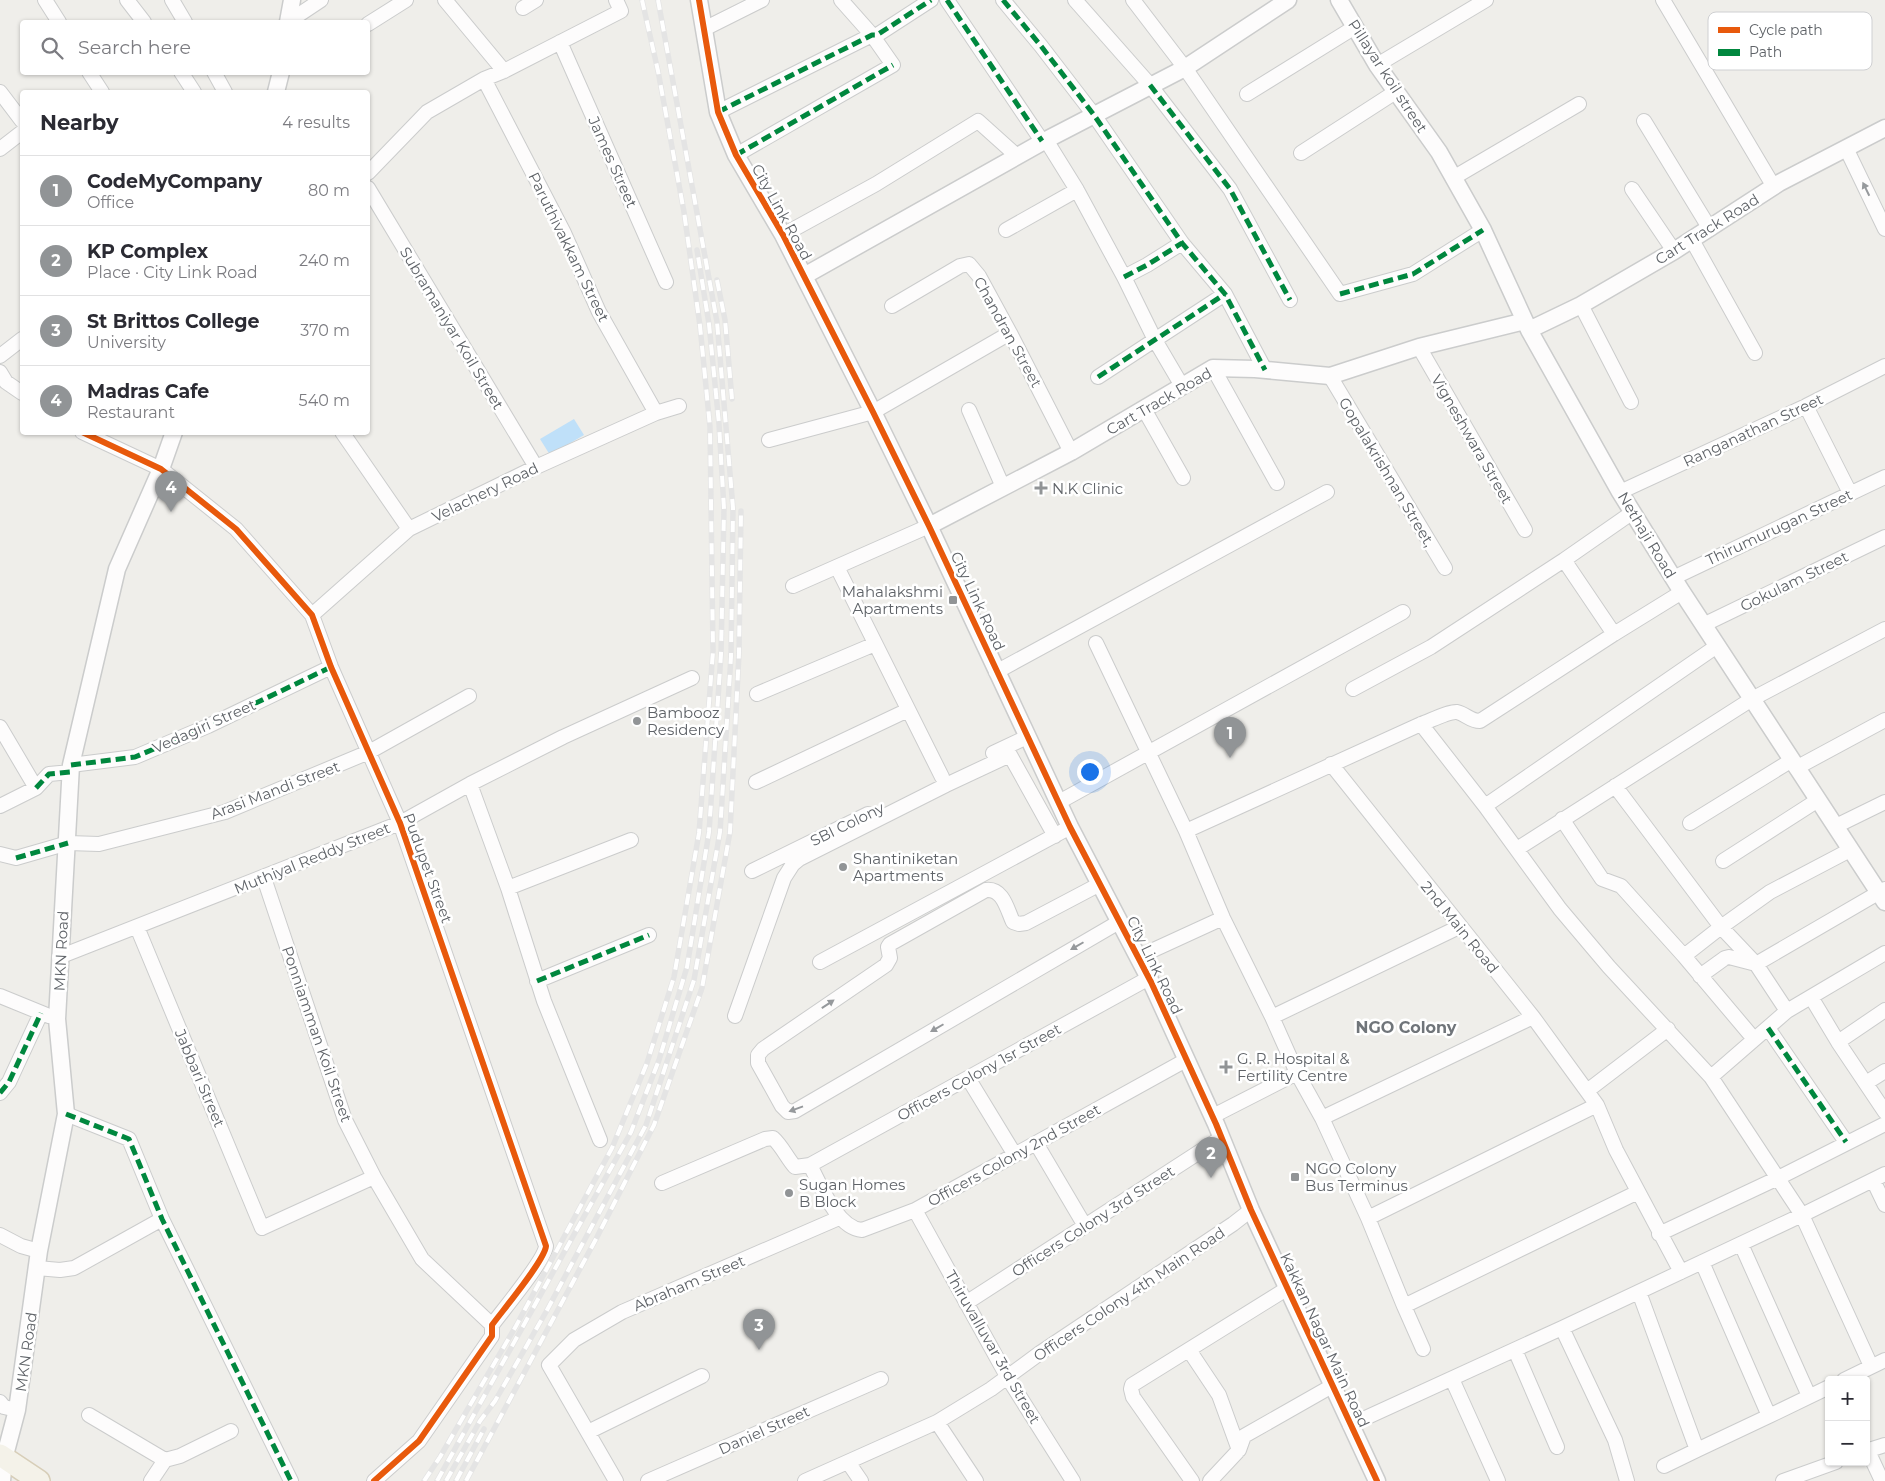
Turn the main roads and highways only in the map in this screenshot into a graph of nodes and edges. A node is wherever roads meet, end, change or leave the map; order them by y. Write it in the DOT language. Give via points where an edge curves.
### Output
graph roads {
  1 [pos="1,1458"];
  2 [pos="40,1481"];
  1 -- 2 [label="main road"];
}
